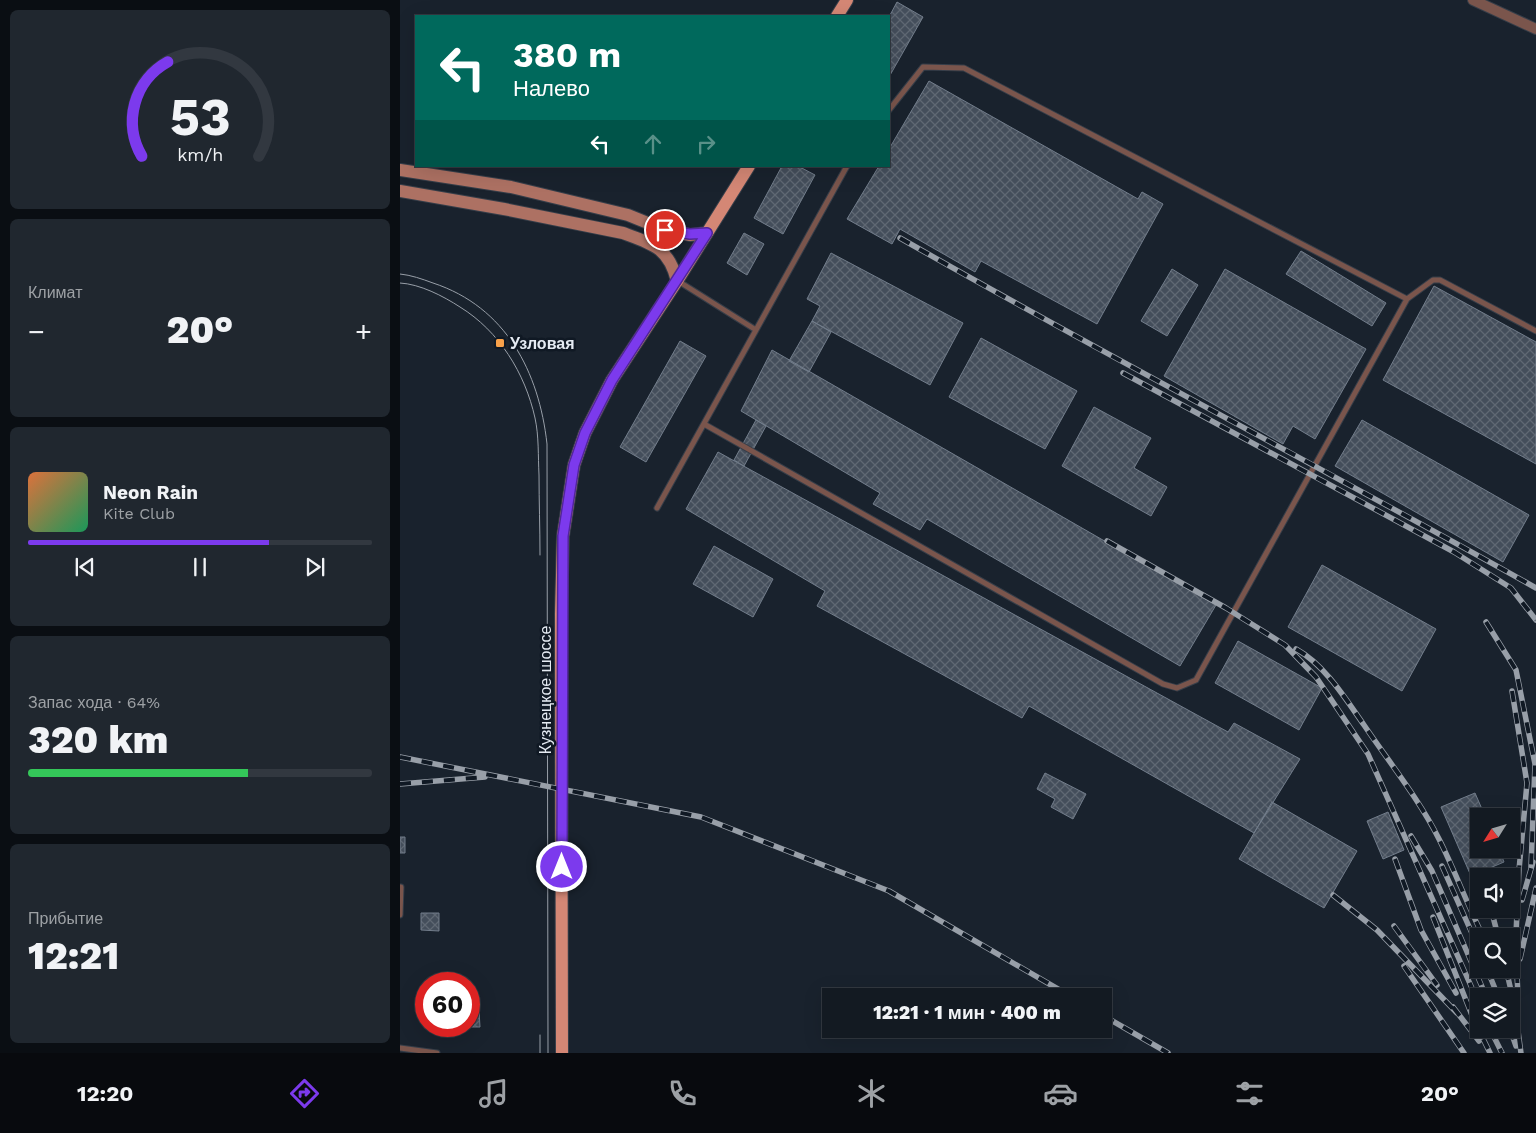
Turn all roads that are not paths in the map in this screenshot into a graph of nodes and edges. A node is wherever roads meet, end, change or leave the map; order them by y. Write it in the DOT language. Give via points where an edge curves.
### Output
graph roads {
  1 [pos="847,0"];
  2 [pos="1473,0"];
  3 [pos="838,15"];
  4 [pos="1536,29"];
  5 [pos="890,109"];
  6 [pos="749,167"];
  7 [pos="846,167"];
  8 [pos="400,170"];
  9 [pos="400,191"];
  10 [pos="707,233"];
  11 [pos="678,281"];
  12 [pos="1407,299"];
  13 [pos="756,330"];
  14 [pos="1536,331"];
  15 [pos="704,424"];
  16 [pos="657,508"];
  17 [pos="401,887"];
  18 [pos="400,915"];
  19 [pos="400,1048"];
  20 [pos="437,1053"];
  21 [pos="562,1053"];
  1 -- 3 [label="main road"];
  2 -- 4 [label="street"];
  5 -- 12 [label="lane" via="923,67 964,68"];
  6 -- 10 [label="main road, Кузнецкое шоссе"];
  7 -- 13 [label="lane"];
  8 -- 10 [label="main road" via="511,187 628,216 665,230"];
  9 -- 11 [label="main road" via="623,233 663,252 672,262"];
  10 -- 11 [label="main road, Кузнецкое шоссе"];
  11 -- 13 [label="lane"];
  11 -- 21 [label="main road, Кузнецкое шоссе" via="602,399 574,465 567,505 561,614"];
  12 -- 14 [label="lane" via="1433,280 1440,280"];
  12 -- 15 [label="lane" via="1196,680 1177,688 1163,684"];
  13 -- 15 [label="lane"];
  15 -- 16 [label="lane"];
  17 -- 18 [label="lane"];
  19 -- 20 [label="lane"];
}
